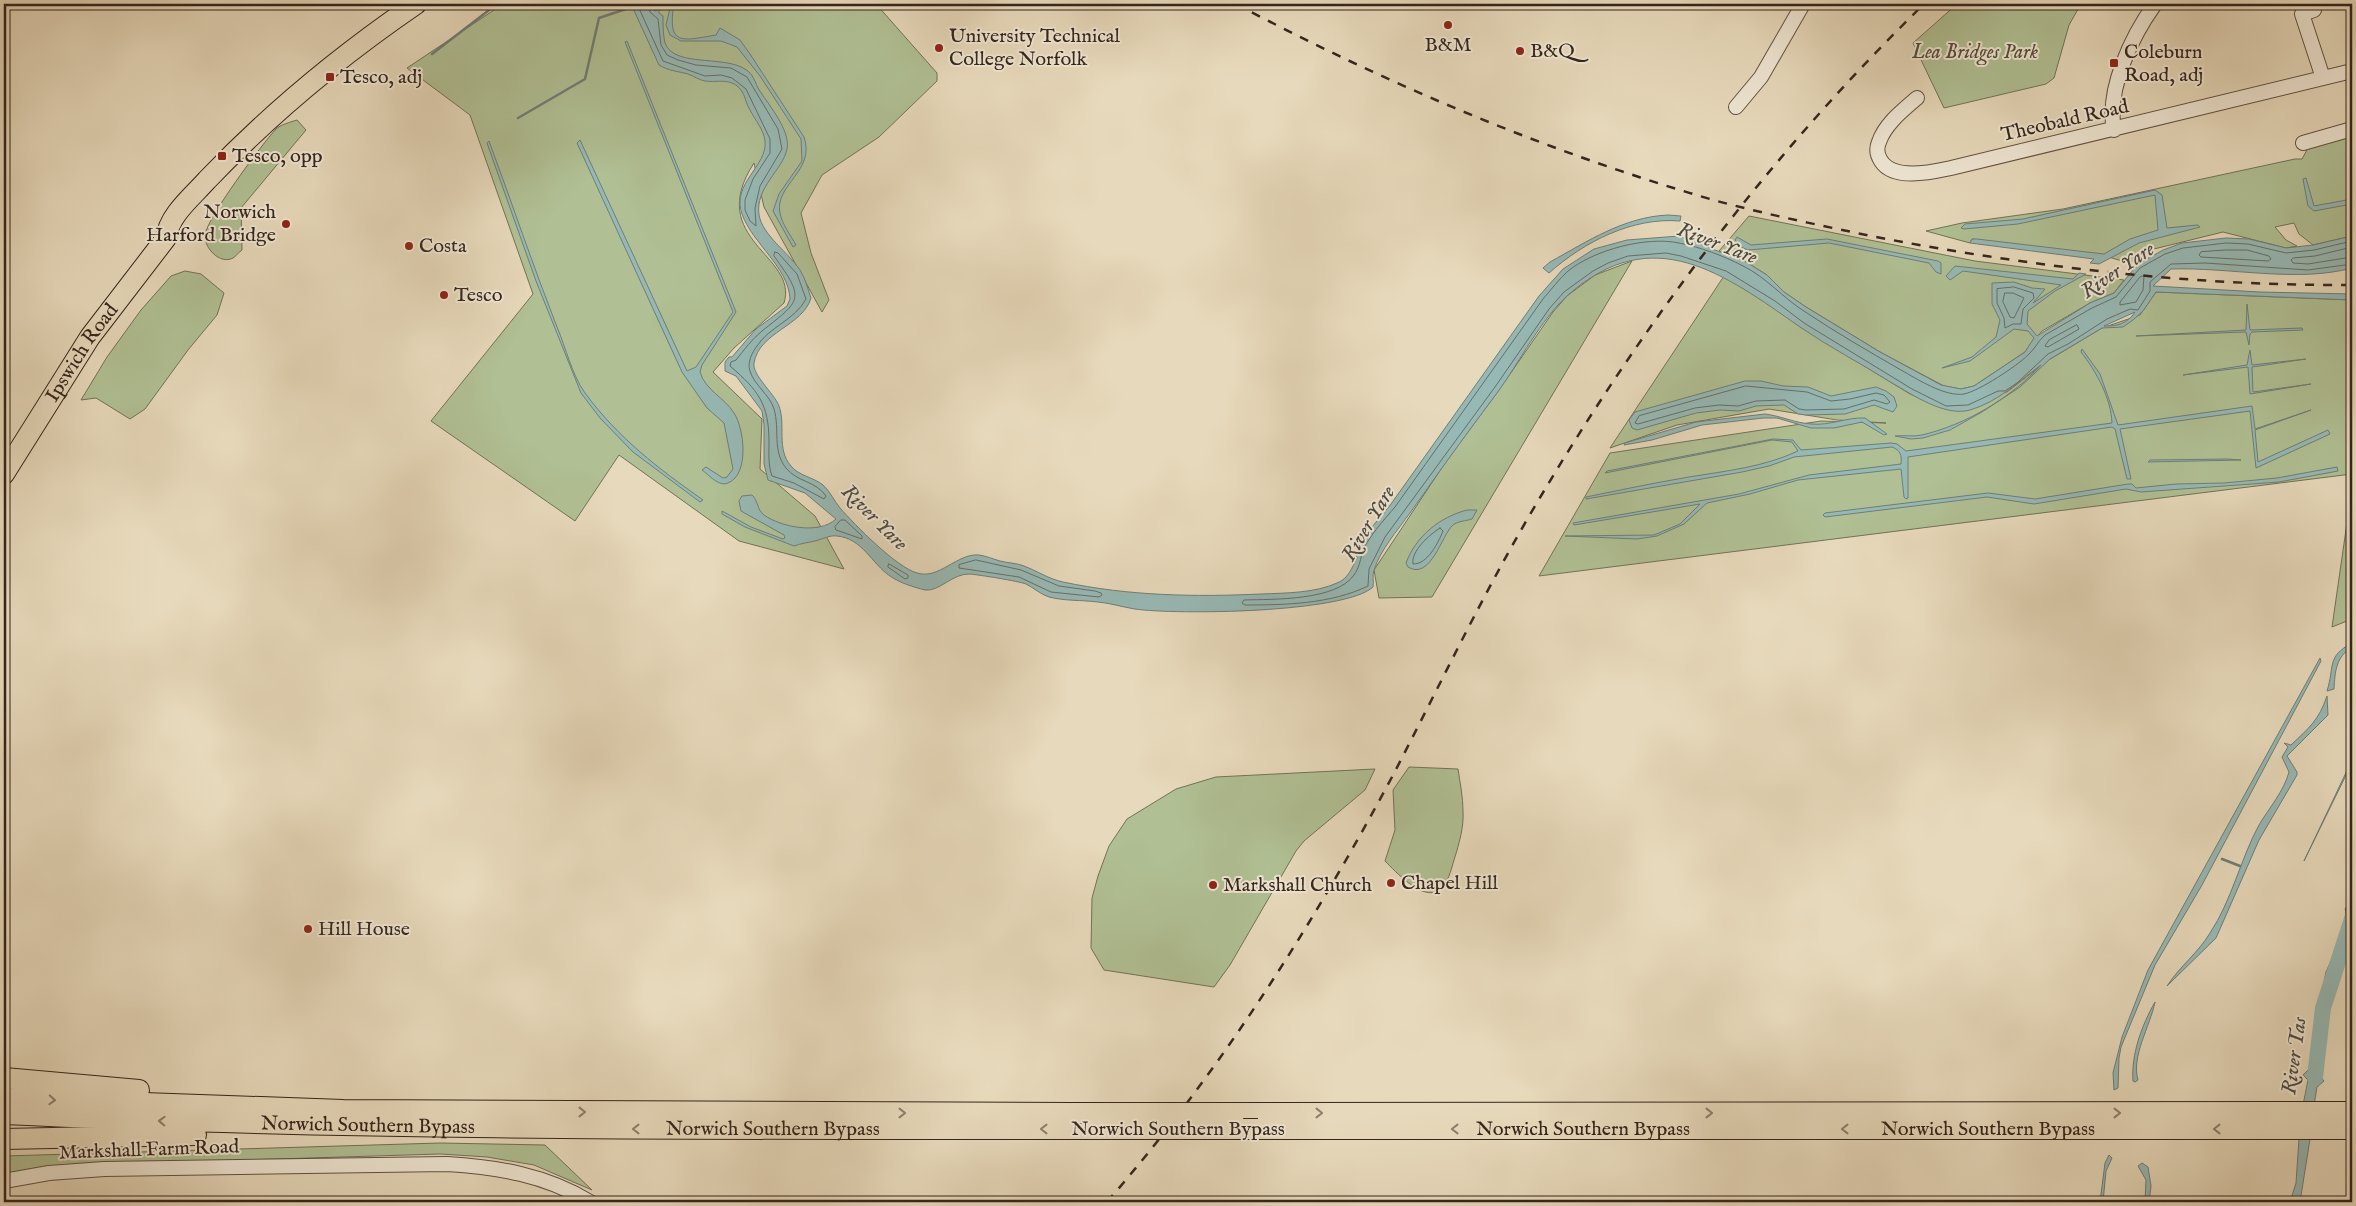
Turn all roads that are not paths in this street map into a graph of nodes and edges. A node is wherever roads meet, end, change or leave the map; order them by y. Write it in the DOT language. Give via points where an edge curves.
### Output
graph roads {
  1 [pos="416,4"];
  2 [pos="1803,4"];
  3 [pos="2155,4"];
  4 [pos="2302,14"];
  5 [pos="2352,71"];
  6 [pos="2323,78"];
  7 [pos="1908,101"];
  8 [pos="1736,106"];
  9 [pos="2114,130"];
  10 [pos="2352,130"];
  11 [pos="2303,143"];
  12 [pos="4,474"];
  13 [pos="4,1078"];
  14 [pos="4,1098"];
  15 [pos="543,1112"];
  16 [pos="4,1114"];
  17 [pos="2266,1121"];
  18 [pos="2350,1121"];
  19 [pos="473,1129"];
  20 [pos="4,1139"];
  21 [pos="4,1181"];
  22 [pos="590,1202"];
  1 -- 12 [label="highway, Ipswich Road" via="372,35 261,126 178,235 166,238 90,337"];
  2 -- 8 [label="street" via="1761,77"];
  3 -- 9 [label="street" via="2123,61 2115,97"];
  4 -- 6 [label="street"];
  5 -- 6 [label="street, Theobald Road"];
  6 -- 9 [label="street, Theobald Road"];
  7 -- 9 [label="street, Theobald Road" via="1885,130 1876,151 1883,164 1907,173 1942,170"];
  10 -- 11 [label="street"];
  13 -- 15 [label="highway" via="118,1089"];
  14 -- 15 [label="highway, Norwich Southern Bypass, one-way" via="343,1110"];
  15 -- 17 [label="highway, Norwich Southern Bypass, one-way, bridge" via="1235,1113"];
  19 -- 16 [label="highway, Norwich Southern Bypass, one-way"];
  17 -- 18 [label="highway, Norwich Southern Bypass"];
  17 -- 19 [label="highway, Norwich Southern Bypass, one-way, bridge" via="1258,1130"];
  19 -- 20 [label="highway"];
  21 -- 22 [label="street, Markshall Farm Road" via="104,1169 455,1165 490,1167 526,1175 564,1188"];
}
